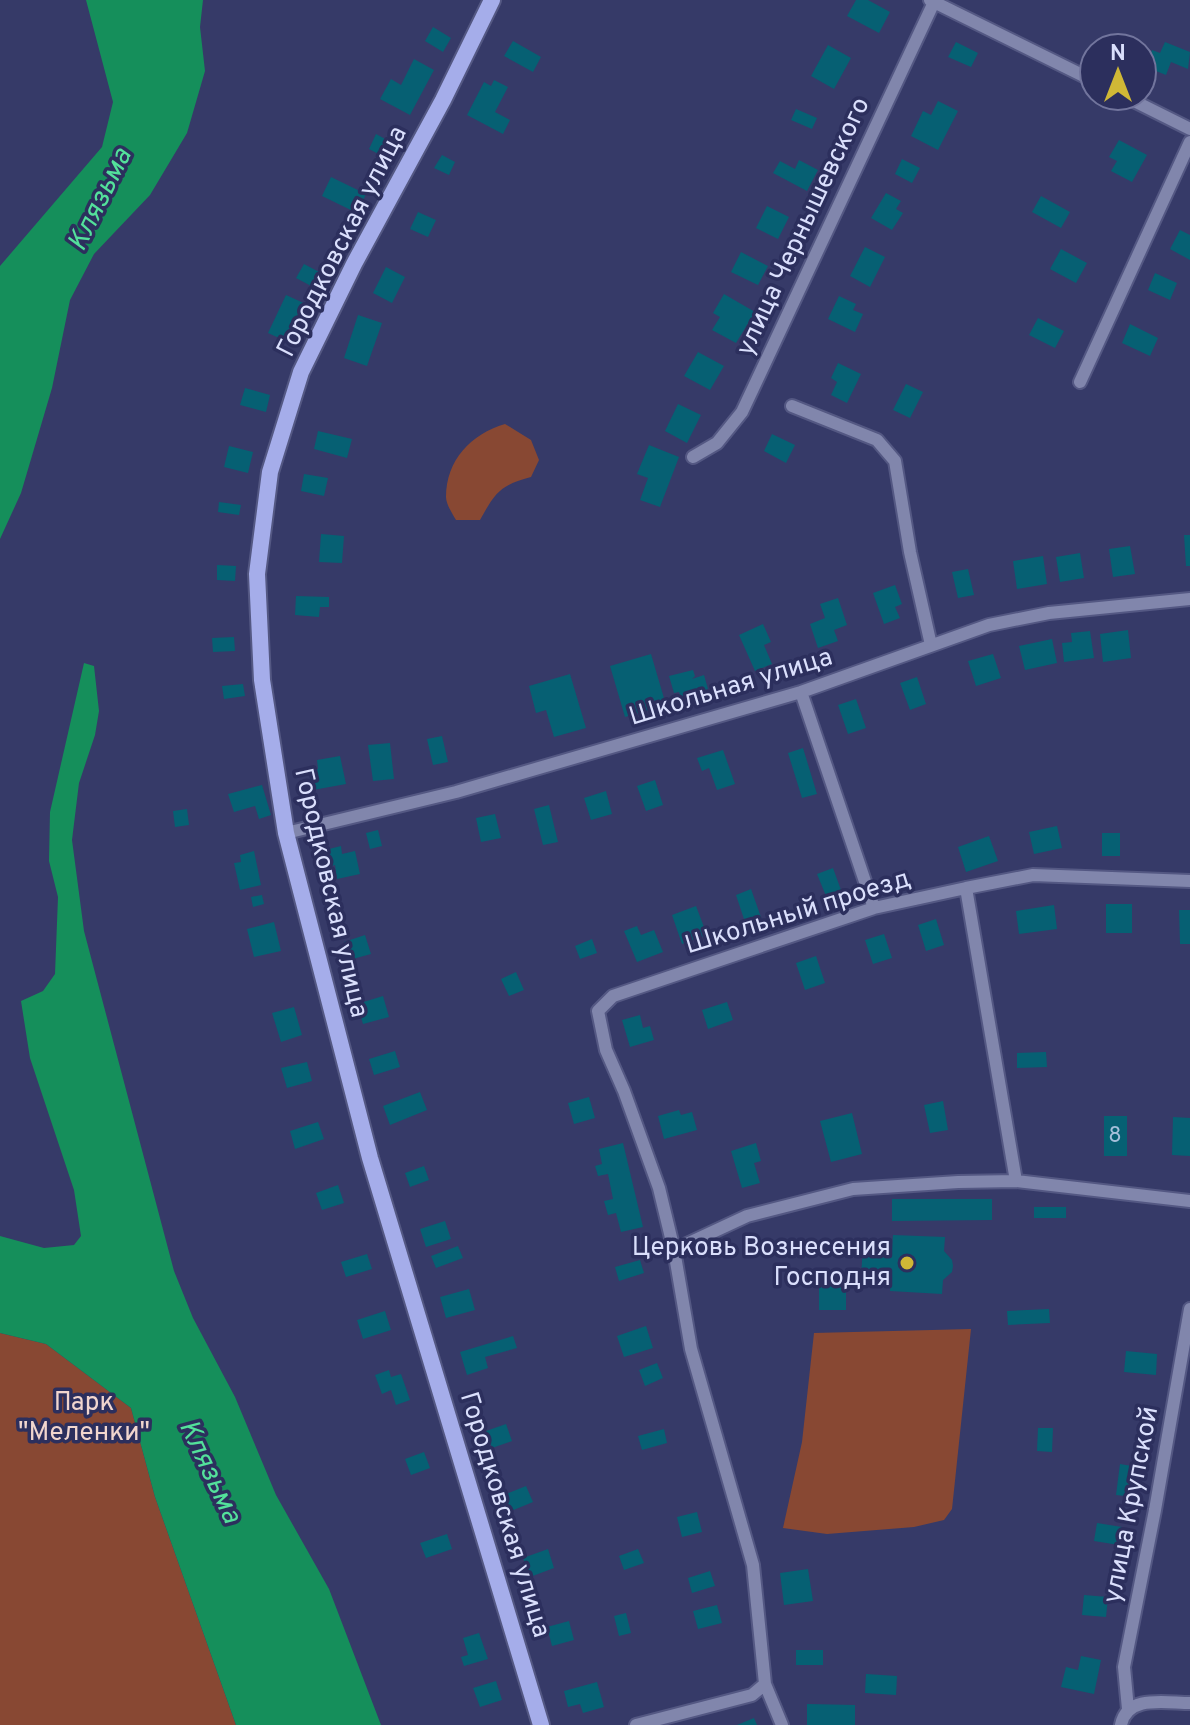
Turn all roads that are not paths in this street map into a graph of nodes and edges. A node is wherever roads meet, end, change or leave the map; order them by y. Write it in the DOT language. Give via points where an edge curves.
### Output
graph roads {
  1 [pos="492,0"];
  2 [pos="933,1"];
  3 [pos="1078,73"];
  4 [pos="1156,112"];
  5 [pos="1190,129"];
  6 [pos="1190,142"];
  7 [pos="1080,382"];
  8 [pos="792,406"];
  9 [pos="693,457"];
  10 [pos="1190,599"];
  11 [pos="931,645"];
  12 [pos="801,692"];
  13 [pos="286,833"];
  14 [pos="1190,881"];
  15 [pos="966,888"];
  16 [pos="874,908"];
  17 [pos="1016,1181"];
  18 [pos="1190,1201"];
  19 [pos="674,1250"];
  20 [pos="1190,1309"];
  21 [pos="765,1684"];
  22 [pos="1190,1703"];
  23 [pos="1133,1706"];
  24 [pos="541,1725"];
  25 [pos="636,1725"];
  26 [pos="782,1725"];
  27 [pos="1121,1725"];
  1 -- 13 [label="main road, Городковская улица" via="301,372 270,472 257,574 262,680"];
  2 -- 3 [label="street"];
  2 -- 9 [label="street, улица Чернышевского" via="742,412 717,443"];
  4 -- 5 [label="street"];
  6 -- 7 [label="street"];
  8 -- 11 [label="street" via="877,440 895,461"];
  10 -- 11 [label="street, Школьная улица" via="1049,613 989,625"];
  11 -- 12 [label="street, Школьная улица"];
  12 -- 13 [label="street, Школьная улица" via="456,792"];
  12 -- 16 [label="street"];
  13 -- 24 [label="main road, Городковская улица" via="370,1158"];
  14 -- 15 [label="street, Школьный проезд" via="1033,875"];
  15 -- 16 [label="street, Школьный проезд"];
  15 -- 17 [label="street"];
  16 -- 19 [label="street, Школьный проезд" via="613,996 598,1011 602,1036 659,1188"];
  17 -- 18 [label="street"];
  17 -- 19 [label="street" via="853,1189 747,1216"];
  19 -- 21 [label="street" via="691,1349 753,1565"];
  20 -- 23 [label="street, улица Крупской" via="1124,1667"];
  21 -- 25 [label="street" via="752,1695"];
  21 -- 26 [label="street"];
  22 -- 23 [label="street"];
  23 -- 27 [label="street"];
}
